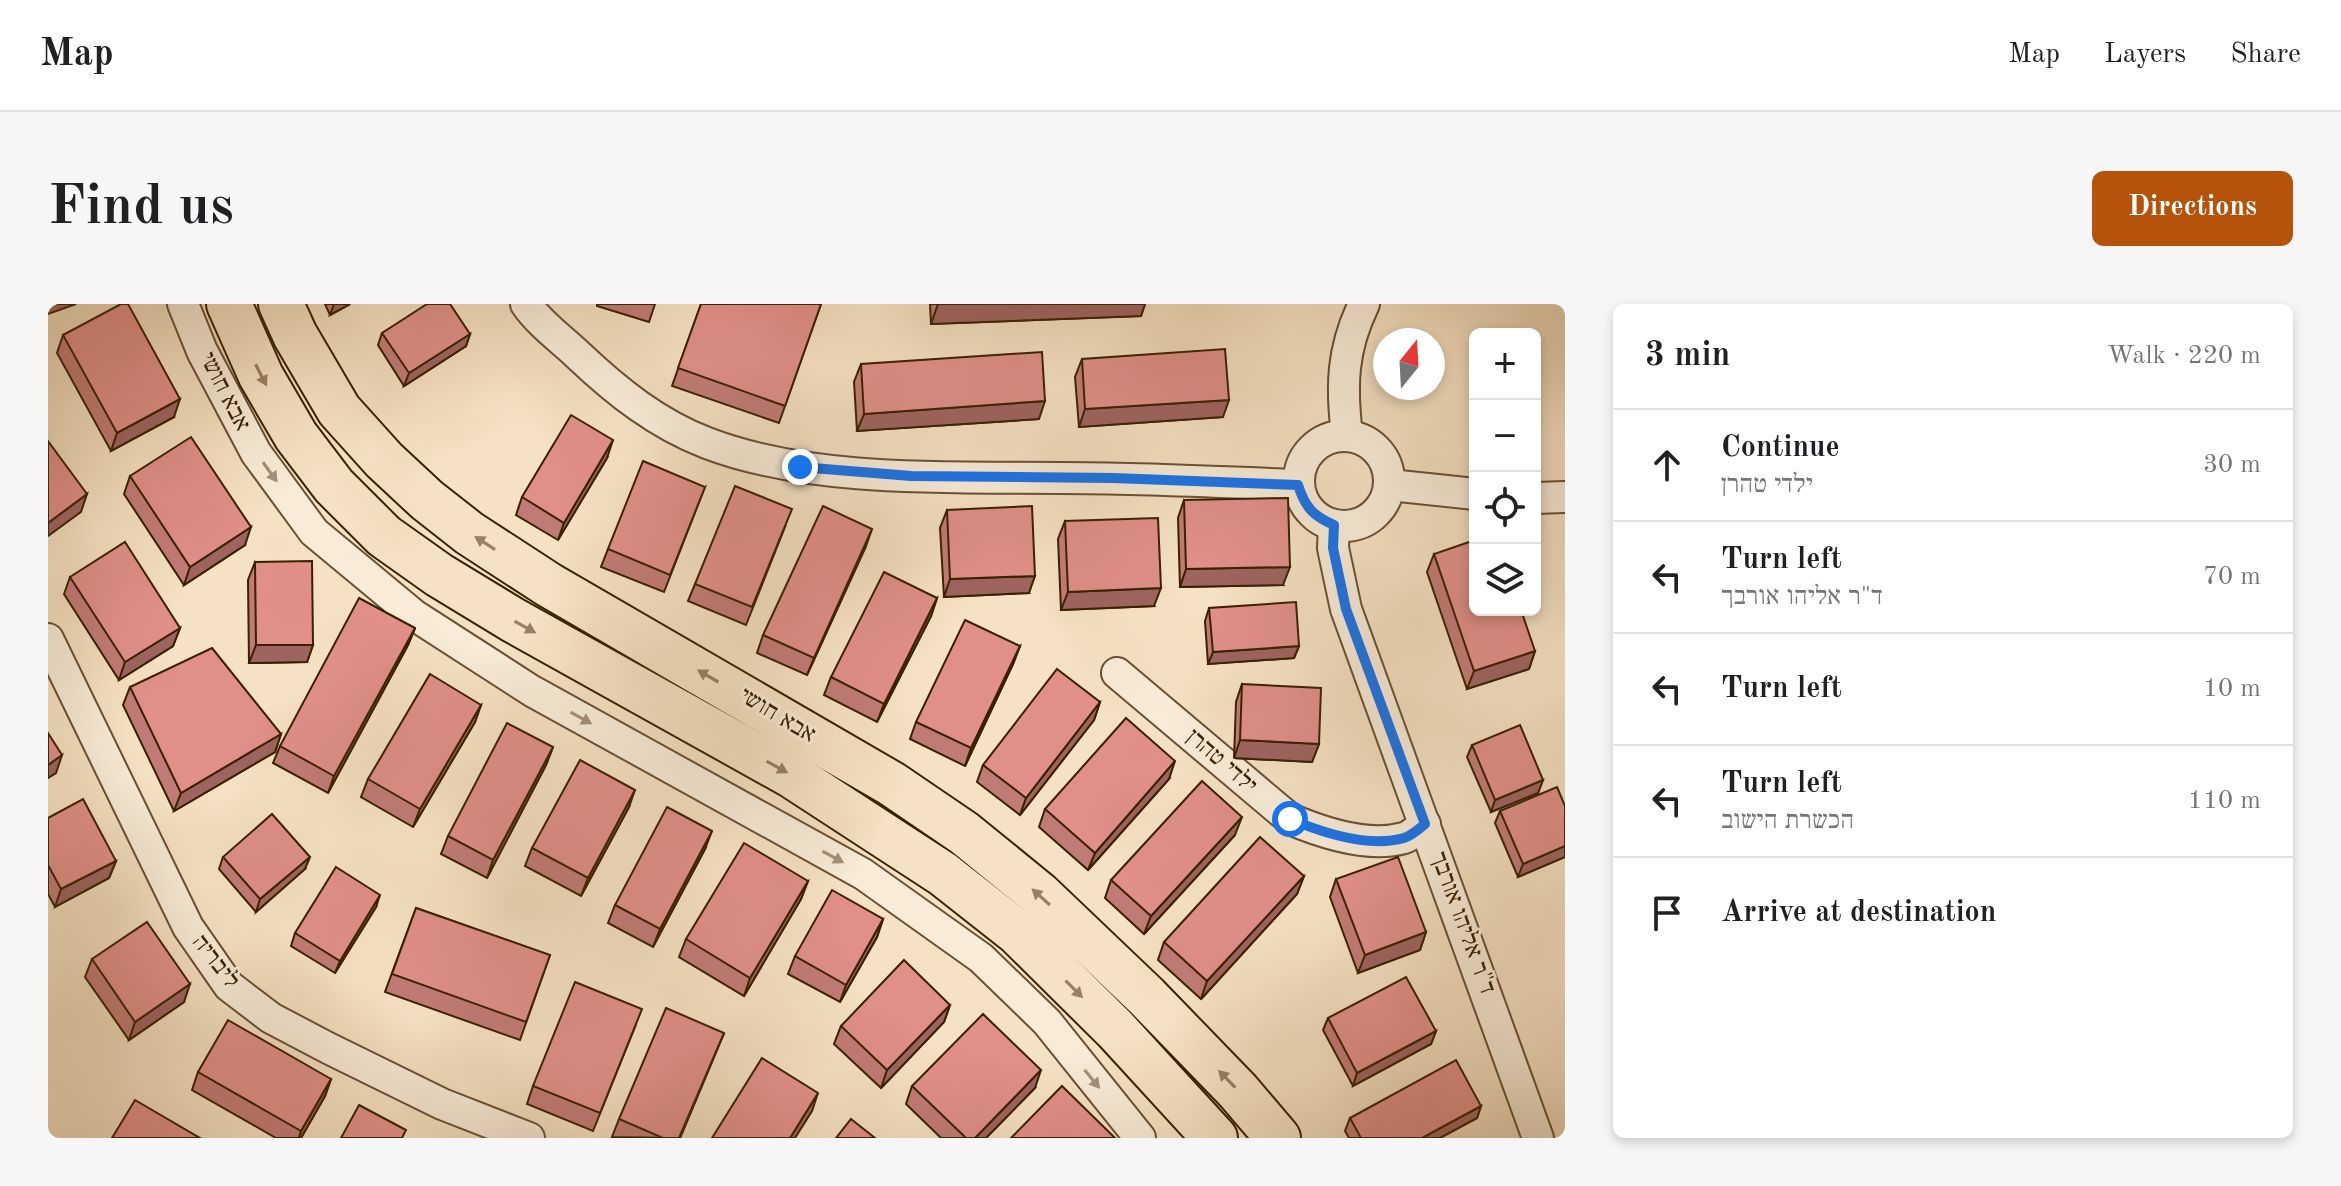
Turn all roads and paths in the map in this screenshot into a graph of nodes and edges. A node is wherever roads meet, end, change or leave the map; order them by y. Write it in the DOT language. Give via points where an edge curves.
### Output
graph roads {
  1 [pos="183,304"];
  2 [pos="229,304"];
  3 [pos="281,304"];
  4 [pos="526,304"];
  5 [pos="1364,304"];
  6 [pos="1347,435"];
  7 [pos="1298,485"];
  8 [pos="1390,485"];
  9 [pos="1469,493"];
  10 [pos="1565,497"];
  11 [pos="1541,498"];
  12 [pos="1334,525"];
  13 [pos="48,639"];
  14 [pos="1117,673"];
  15 [pos="1425,824"];
  16 [pos="529,1138"];
  17 [pos="1140,1138"];
  18 [pos="1215,1138"];
  19 [pos="1278,1138"];
  20 [pos="1538,1138"];
  1 -- 17 [label="street, אבא חושי, one-way" via="256,453 314,532 453,641 532,691 863,874 981,958 1047,1022"];
  2 -- 18 [label="main road, אבא חושי, one-way" via="261,376 296,436 334,486 384,536 513,620 791,775 943,874 1018,933"];
  19 -- 3 [label="main road, אבא חושי, one-way" via="1146,996 1039,894 964,833 892,784 549,585 427,500 339,410"];
  4 -- 7 [label="street" via="642,409 706,443 755,457 800,467 911,476"];
  5 -- 6 [label="street" via="1345,354 1342,395"];
  6 -- 7 [label="street" via="1313,447 1301,465"];
  6 -- 8 [label="street" via="1379,451"];
  7 -- 12 [label="street" via="1316,518"];
  8 -- 9 [label="street"];
  8 -- 12 [label="street" via="1382,507 1363,523"];
  10 -- 11 [label="street"];
  12 -- 15 [label="street, ד\"ר אליהו אורבך" via="1333,548 1346,609"];
  13 -- 16 [label="street, ליבריה" via="188,927 229,986 271,1018 328,1048 442,1104"];
  14 -- 15 [label="street, ילדי טהרן" via="1290,819 1360,841 1406,838"];
  15 -- 20 [label="street, ד\"ר אליהו אורבך"];
}
